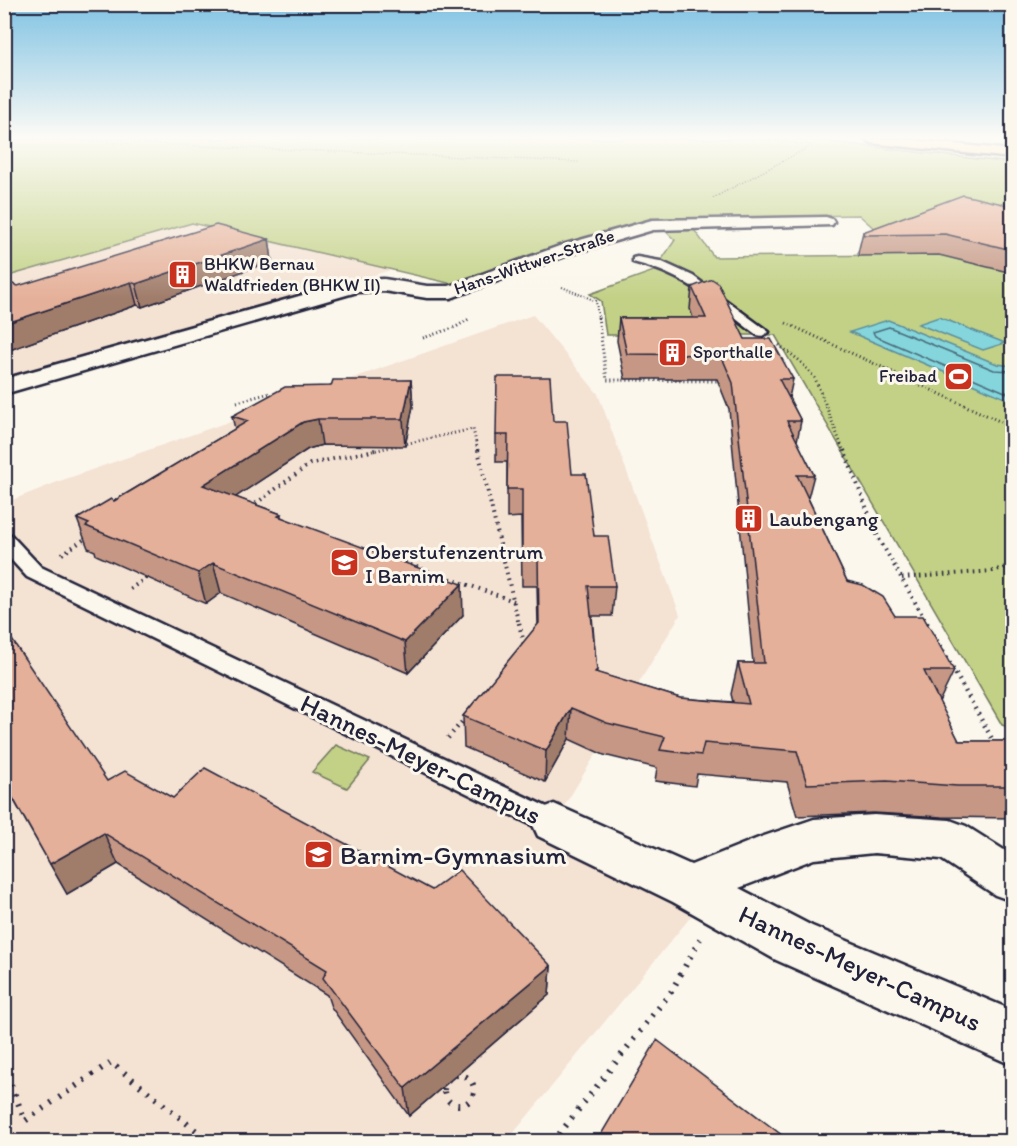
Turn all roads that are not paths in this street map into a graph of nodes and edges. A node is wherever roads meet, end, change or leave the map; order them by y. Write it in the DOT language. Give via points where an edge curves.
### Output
graph roads {
  1 [pos="826,222"];
  2 [pos="637,260"];
  3 [pos="762,332"];
  4 [pos="4,387"];
  5 [pos="4,539"];
  6 [pos="554,823"];
  7 [pos="1012,880"];
  8 [pos="705,895"];
  9 [pos="1012,1038"];
  1 -- 4 [label="street, Hans-Wittwer-Straße" via="667,223 630,230 451,291 357,286"];
  2 -- 3 [label="lane" via="678,271"];
  5 -- 6 [label="lane, Hannes-Meyer-Campus" via="34,572"];
  6 -- 8 [label="street, Hannes-Meyer-Campus"];
  7 -- 8 [label="street" via="950,840 874,834 814,839 777,851"];
  8 -- 9 [label="street, Hannes-Meyer-Campus" via="794,943"];
}
